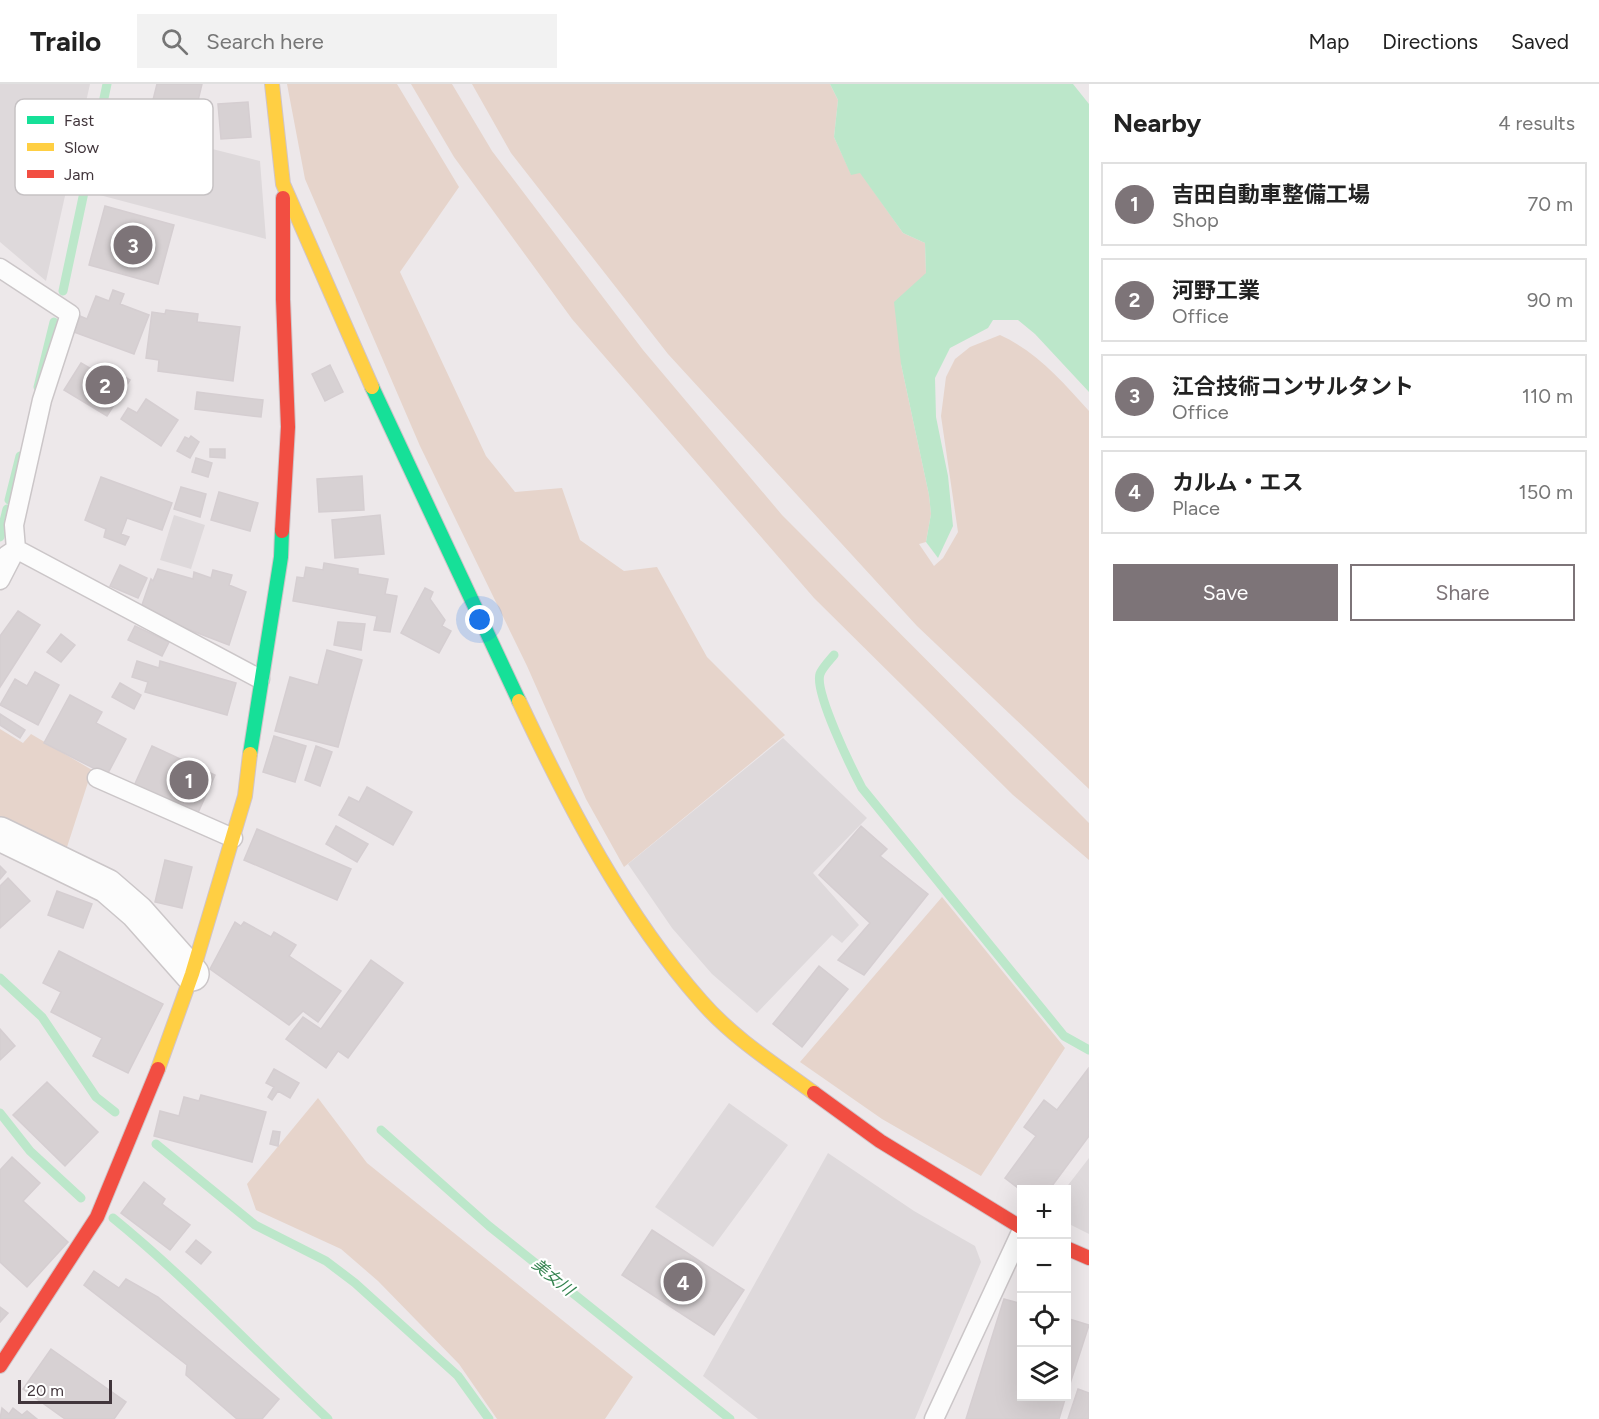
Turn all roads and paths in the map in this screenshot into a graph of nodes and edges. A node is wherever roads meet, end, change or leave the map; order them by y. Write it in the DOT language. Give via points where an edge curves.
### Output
graph roads {
  1 [pos="272,84"];
  2 [pos="283,184"];
  3 [pos="0,268"];
  4 [pos="16,549"];
  5 [pos="0,559"];
  6 [pos="0,580"];
  7 [pos="261,679"];
  8 [pos="97,778"];
  9 [pos="0,834"];
  10 [pos="233,838"];
  11 [pos="192,974"];
  12 [pos="1017,1226"];
  13 [pos="1017,1239"];
  14 [pos="1071,1250"];
  15 [pos="1089,1258"];
  16 [pos="0,1366"];
  17 [pos="934,1419"];
  1 -- 2 [label="street"];
  2 -- 7 [label="street" via="288,428 281,557"];
  2 -- 12 [label="street" via="338,313 521,705 590,841 663,954 702,1003 746,1043 880,1141"];
  3 -- 4 [label="lane" via="70,314 42,400 14,525"];
  4 -- 5 [label="lane"];
  4 -- 6 [label="lane"];
  4 -- 7 [label="lane"];
  7 -- 10 [label="street" via="245,796"];
  8 -- 10 [label="lane"];
  9 -- 11 [label="street" via="107,886 137,912"];
  10 -- 11 [label="street"];
  11 -- 16 [label="street" via="143,1110 97,1217"];
  13 -- 17 [label="lane"];
  14 -- 15 [label="street"];
}
